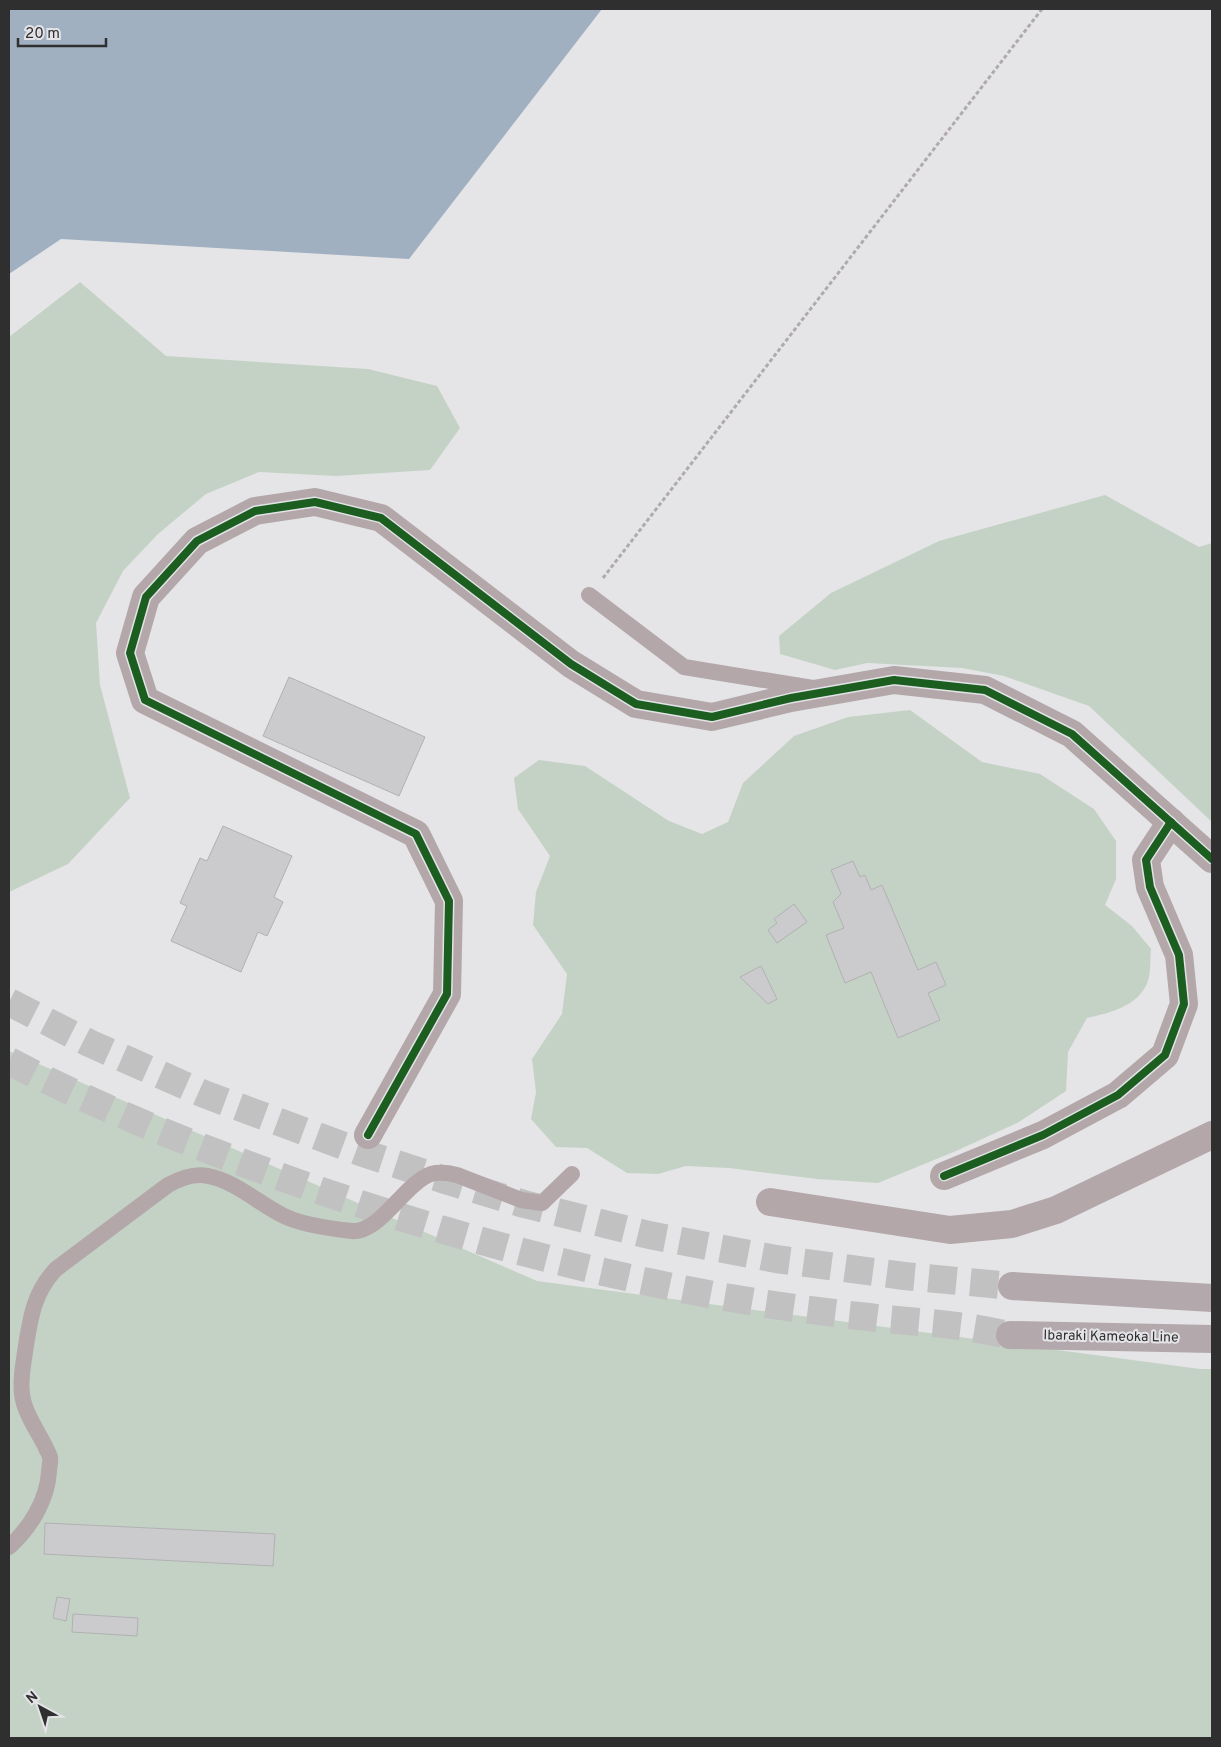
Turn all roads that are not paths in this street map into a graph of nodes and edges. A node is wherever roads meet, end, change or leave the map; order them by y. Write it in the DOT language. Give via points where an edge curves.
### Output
graph roads {
  1 [pos="589,595"];
  2 [pos="832,691"];
  3 [pos="1171,822"];
  4 [pos="1212,859"];
  5 [pos="368,1135"];
  6 [pos="1212,1135"];
  7 [pos="572,1174"];
  8 [pos="944,1176"];
  9 [pos="770,1202"];
  10 [pos="1012,1286"];
  11 [pos="1212,1298"];
  12 [pos="1010,1335"];
  13 [pos="1212,1339"];
  14 [pos="9,1548"];
  1 -- 2 [label="lane" via="684,667"];
  2 -- 3 [label="street" via="894,680 985,690 1072,734"];
  2 -- 5 [label="street" via="712,717 636,704 571,664 381,518 315,502 255,511 197,541 146,597 130,653 145,700 416,834 449,901 448,994"];
  3 -- 4 [label="street"];
  3 -- 8 [label="street" via="1146,860 1150,887 1180,956 1184,1004 1165,1055 1118,1095 1043,1135"];
  6 -- 9 [label="street" via="1056,1210 1012,1224 950,1230"];
  7 -- 14 [label="lane" via="542,1203 520,1200 457,1175 432,1174 416,1184 368,1228 354,1231 289,1218 225,1181 207,1175 180,1179 168,1185 56,1268 38,1295 32,1311 22,1373 22,1394 50,1457 48,1476 45,1496 23,1534"];
  10 -- 11 [label="main road"];
  12 -- 13 [label="main road, Ibaraki Kameoka Line"];
}
